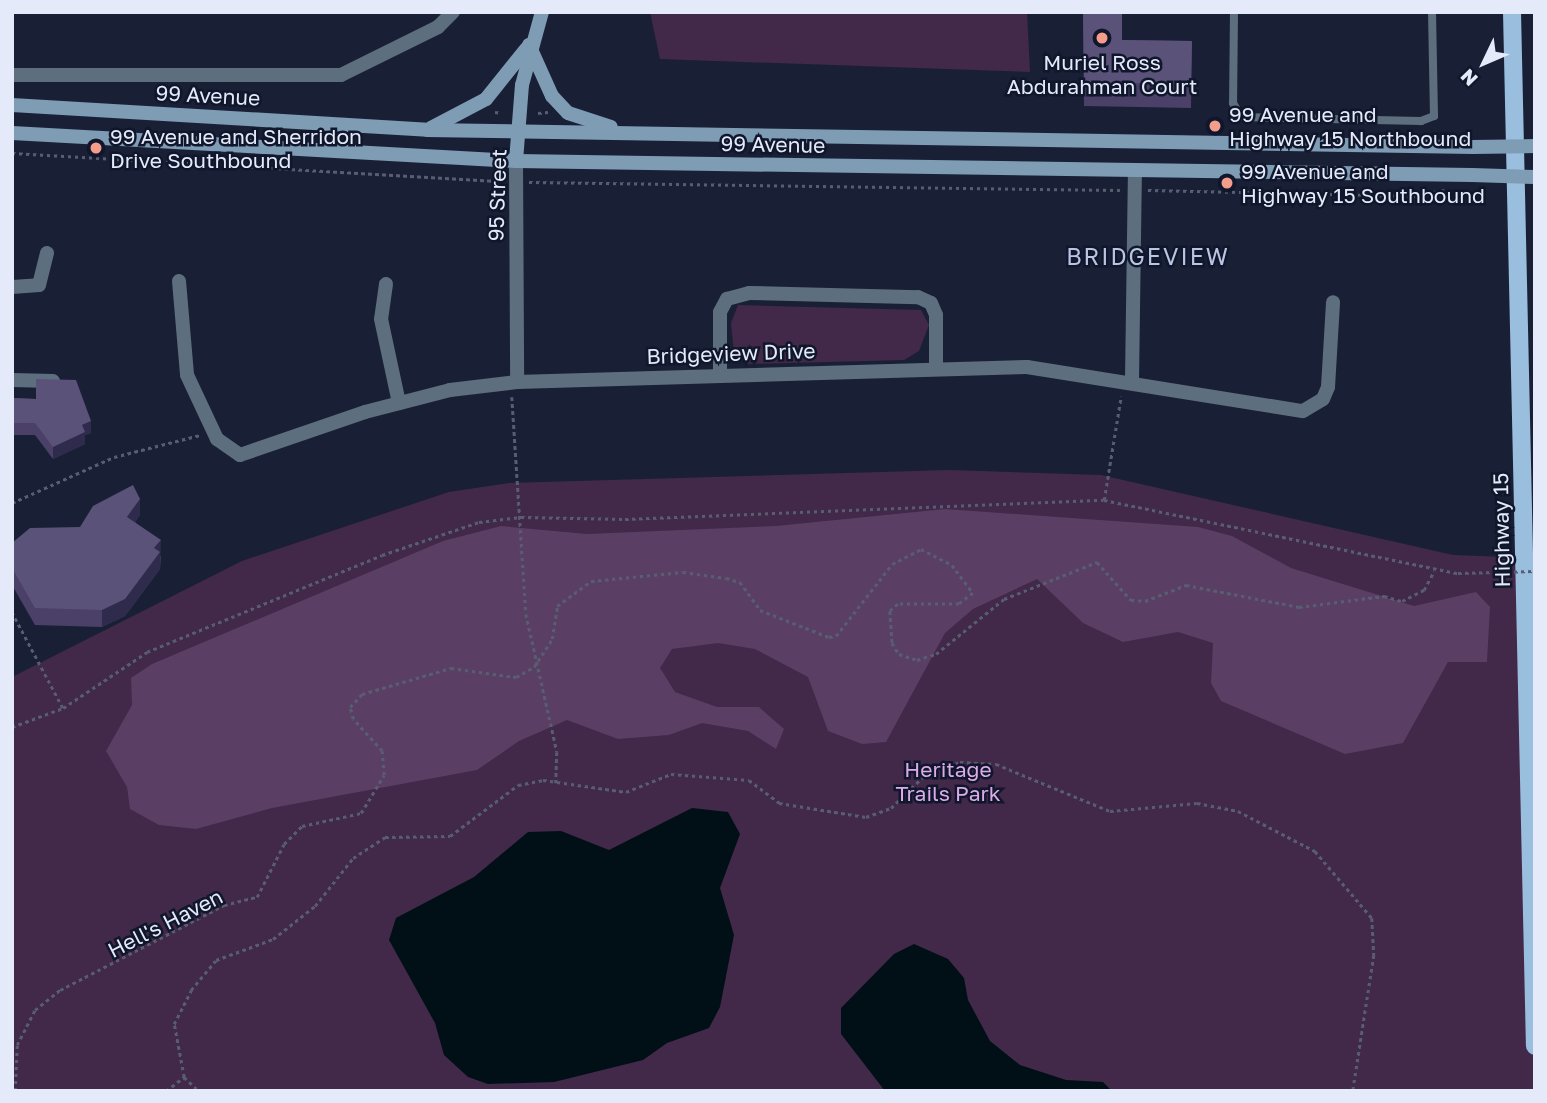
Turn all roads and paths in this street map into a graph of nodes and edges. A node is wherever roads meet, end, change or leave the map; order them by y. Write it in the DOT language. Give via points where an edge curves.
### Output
graph roads {
  1 [pos="453,12"];
  2 [pos="542,12"];
  3 [pos="1234,12"];
  4 [pos="1432,12"];
  5 [pos="1512,12"];
  6 [pos="529,45"];
  7 [pos="12,75"];
  8 [pos="12,105"];
  9 [pos="495,113"];
  10 [pos="502,113"];
  11 [pos="538,113"];
  12 [pos="545,113"];
  13 [pos="427,130"];
  14 [pos="521,131"];
  15 [pos="628,132"];
  16 [pos="12,133"];
  17 [pos="1535,146"];
  18 [pos="12,153"];
  19 [pos="516,161"];
  20 [pos="1136,170"];
  21 [pos="1535,177"];
  22 [pos="492,180"];
  23 [pos="544,183"];
  24 [pos="1452,189"];
  25 [pos="1114,190"];
  26 [pos="1157,190"];
  27 [pos="47,253"];
  28 [pos="179,281"];
  29 [pos="386,284"];
  30 [pos="12,287"];
  31 [pos="1333,302"];
  32 [pos="936,367"];
  33 [pos="720,374"];
  34 [pos="12,380"];
  35 [pos="1128,380"];
  36 [pos="65,381"];
  37 [pos="513,382"];
  38 [pos="400,403"];
  39 [pos="213,430"];
  40 [pos="1104,500"];
  41 [pos="12,503"];
  42 [pos="521,517"];
  43 [pos="12,522"];
  44 [pos="12,530"];
  45 [pos="1434,571"];
  46 [pos="1535,571"];
  47 [pos="12,612"];
  48 [pos="534,667"];
  49 [pos="64,708"];
  50 [pos="12,727"];
  51 [pos="556,783"];
  52 [pos="1535,1046"];
  53 [pos="184,1077"];
  54 [pos="15,1091"];
  55 [pos="166,1091"];
  56 [pos="199,1091"];
  57 [pos="343,1091"];
  58 [pos="390,1091"];
  59 [pos="1353,1091"];
  1 -- 7 [label="street, 99 Avenue" via="438,27 341,75"];
  2 -- 6 [label="main road, 95 Street"];
  3 -- 4 [label="lane" via="1233,103 1241,117 1421,121 1434,116"];
  5 -- 52 [label="main road, Highway 15"];
  6 -- 13 [label="main road" via="486,99"];
  6 -- 14 [label="main road, 95 Street"];
  6 -- 15 [label="main road" via="552,96 568,113"];
  8 -- 13 [label="main road, 99 Avenue"];
  9 -- 10 [label="path"];
  11 -- 12 [label="path"];
  13 -- 14 [label="main road, 99 Avenue"];
  14 -- 15 [label="main road, 99 Avenue"];
  14 -- 19 [label="main road, 95 Street"];
  15 -- 17 [label="main road, 99 Avenue, bridge"];
  16 -- 19 [label="main road, 99 Avenue"];
  18 -- 22 [label="path"];
  19 -- 20 [label="main road, 99 Avenue"];
  19 -- 37 [label="street, 95 Street"];
  20 -- 21 [label="main road, 99 Avenue, bridge"];
  20 -- 35 [label="street"];
  23 -- 25 [label="path"];
  24 -- 26 [label="path" via="1414,196"];
  27 -- 30 [label="street" via="39,285"];
  28 -- 39 [label="street, Bridgeview Drive" via="187,375"];
  29 -- 38 [label="street" via="381,319"];
  31 -- 35 [label="street, Bridgeview Drive" via="1328,387 1314,407 1303,411"];
  32 -- 33 [label="street, Bridgeview Drive"];
  32 -- 33 [label="street" via="936,316 932,303 918,296 749,293 727,299 720,312"];
  32 -- 35 [label="street, Bridgeview Drive" via="1027,367"];
  33 -- 37 [label="street, Bridgeview Drive"];
  34 -- 36 [label="street"];
  35 -- 40 [label="path"];
  37 -- 38 [label="street, Bridgeview Drive"];
  37 -- 42 [label="path"];
  38 -- 39 [label="street, Bridgeview Drive" via="240,455 222,445"];
  39 -- 41 [label="path" via="114,457"];
  40 -- 42 [label="path" via="625,519"];
  40 -- 45 [label="path" via="1178,511"];
  42 -- 48 [label="path"];
  42 -- 49 [label="path" via="479,522 382,555 159,647"];
  43 -- 44 [label="path"];
  45 -- 46 [label="path, bridge"];
  45 -- 48 [label="path" via="1424,590 1402,601 1384,596 1299,607 1186,585 1145,601 1131,600 1097,562 1004,599 936,654 917,660 899,654 892,643 890,611 898,604 959,604 973,593 952,565 921,549 892,564 836,636 829,637 760,610 740,582 683,572 658,579 613,576 573,588 557,606 552,639"];
  47 -- 49 [label="path"];
  48 -- 51 [label="path" via="557,752"];
  48 -- 54 [label="path, Hell's Haven" via="516,677 475,668 433,670 362,694 350,707 353,719 382,751 384,775 361,813 302,826 284,844 257,897 224,905 43,1003 17,1045"];
  49 -- 50 [label="path"];
  51 -- 53 [label="path" via="518,785 450,836 385,837 362,849 315,906 273,939 216,960 191,990 174,1024"];
  51 -- 59 [label="path" via="626,792 671,774 713,773 749,780 779,803 866,817 891,808 928,772 960,762 996,764 1110,811 1147,813 1197,803 1272,824 1315,851 1372,918 1374,955"];
  53 -- 55 [label="path"];
  53 -- 56 [label="path"];
  57 -- 58 [label="path"];
}
